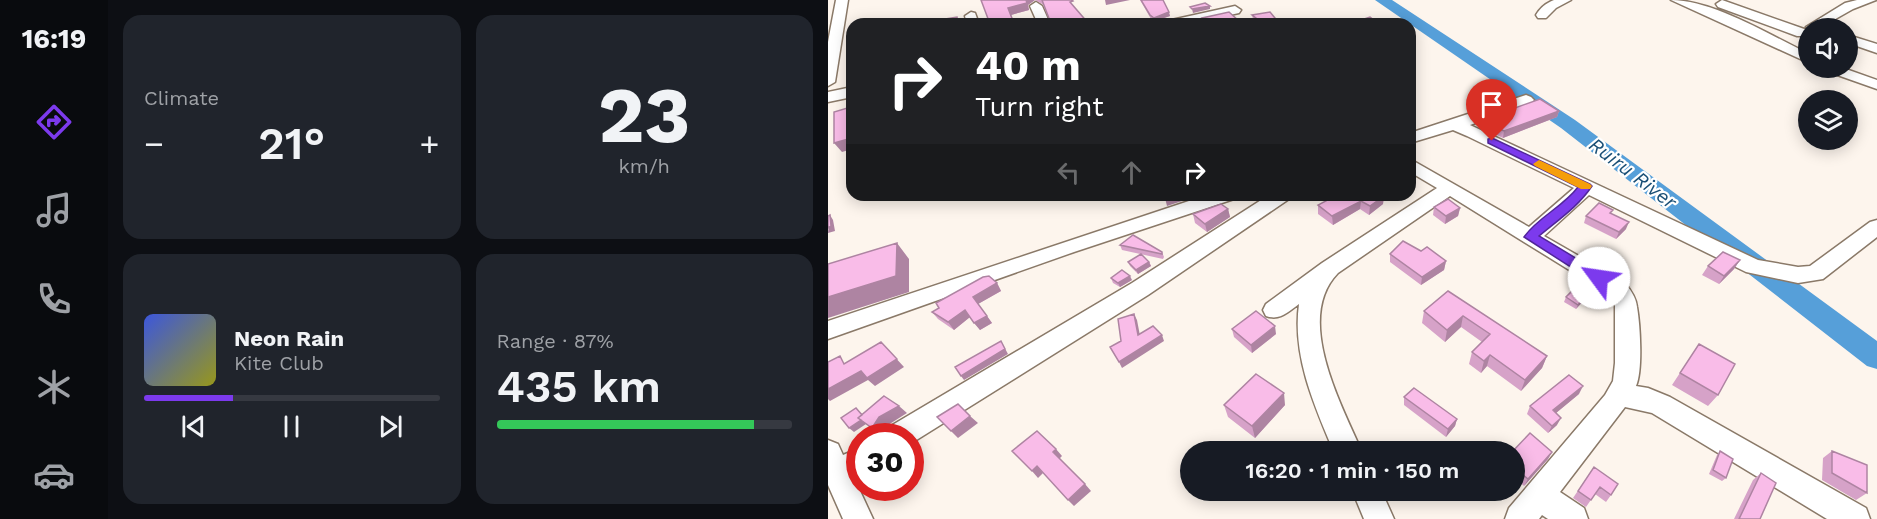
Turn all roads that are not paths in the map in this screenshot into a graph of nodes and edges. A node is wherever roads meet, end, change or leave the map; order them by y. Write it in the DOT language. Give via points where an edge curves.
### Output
graph roads {
  1 [pos="842,0"];
  2 [pos="1224,0"];
  3 [pos="1564,0"];
  4 [pos="1677,0"];
  5 [pos="1710,0"];
  6 [pos="1870,0"];
  7 [pos="1036,6"];
  8 [pos="1542,15"];
  9 [pos="1041,18"];
  10 [pos="1212,18"];
  11 [pos="1829,18"];
  12 [pos="1798,26"];
  13 [pos="832,35"];
  14 [pos="1858,42"];
  15 [pos="1877,49"];
  16 [pos="1798,54"];
  17 [pos="1858,78"];
  18 [pos="828,81"];
  19 [pos="1877,85"];
  20 [pos="846,93"];
  21 [pos="828,97"];
  22 [pos="1526,100"];
  23 [pos="1454,125"];
  24 [pos="1416,136"];
  25 [pos="1416,168"];
  26 [pos="1586,186"];
  27 [pos="1450,189"];
  28 [pos="1209,201"];
  29 [pos="1273,201"];
  30 [pos="1877,227"];
  31 [pos="1530,237"];
  32 [pos="1330,268"];
  33 [pos="1274,310"];
  34 [pos="828,330"];
  35 [pos="1618,395"];
  36 [pos="920,423"];
  37 [pos="1343,441"];
  38 [pos="842,463"];
  39 [pos="1540,495"];
  40 [pos="1371,501"];
  41 [pos="858,519"];
  42 [pos="1379,519"];
  43 [pos="1520,519"];
  44 [pos="1573,519"];
  45 [pos="1855,519"];
  1 -- 13 [label="street"];
  2 -- 10 [label="street" via="1238,14"];
  3 -- 8 [label="street"];
  4 -- 16 [label="street"];
  5 -- 12 [label="street"];
  6 -- 11 [label="street"];
  7 -- 9 [label="street"];
  13 -- 18 [label="street"];
  14 -- 15 [label="street"];
  17 -- 19 [label="street"];
  20 -- 21 [label="street"];
  22 -- 23 [label="street"];
  23 -- 24 [label="street"];
  23 -- 26 [label="street"];
  25 -- 27 [label="street"];
  26 -- 30 [label="street" via="1754,267 1798,275 1815,273"];
  26 -- 31 [label="street" via="1572,204"];
  27 -- 31 [label="street"];
  27 -- 32 [label="street"];
  28 -- 34 [label="street"];
  29 -- 36 [label="street" via="1140,289"];
  31 -- 35 [label="street" via="1616,288 1623,297 1628,363"];
  32 -- 33 [label="street"];
  32 -- 37 [label="street" via="1315,285 1309,332 1315,363"];
  35 -- 39 [label="street"];
  35 -- 45 [label="street" via="1661,405"];
  38 -- 41 [label="street"];
  39 -- 43 [label="street"];
  39 -- 44 [label="street"];
  40 -- 42 [label="street"];
}
